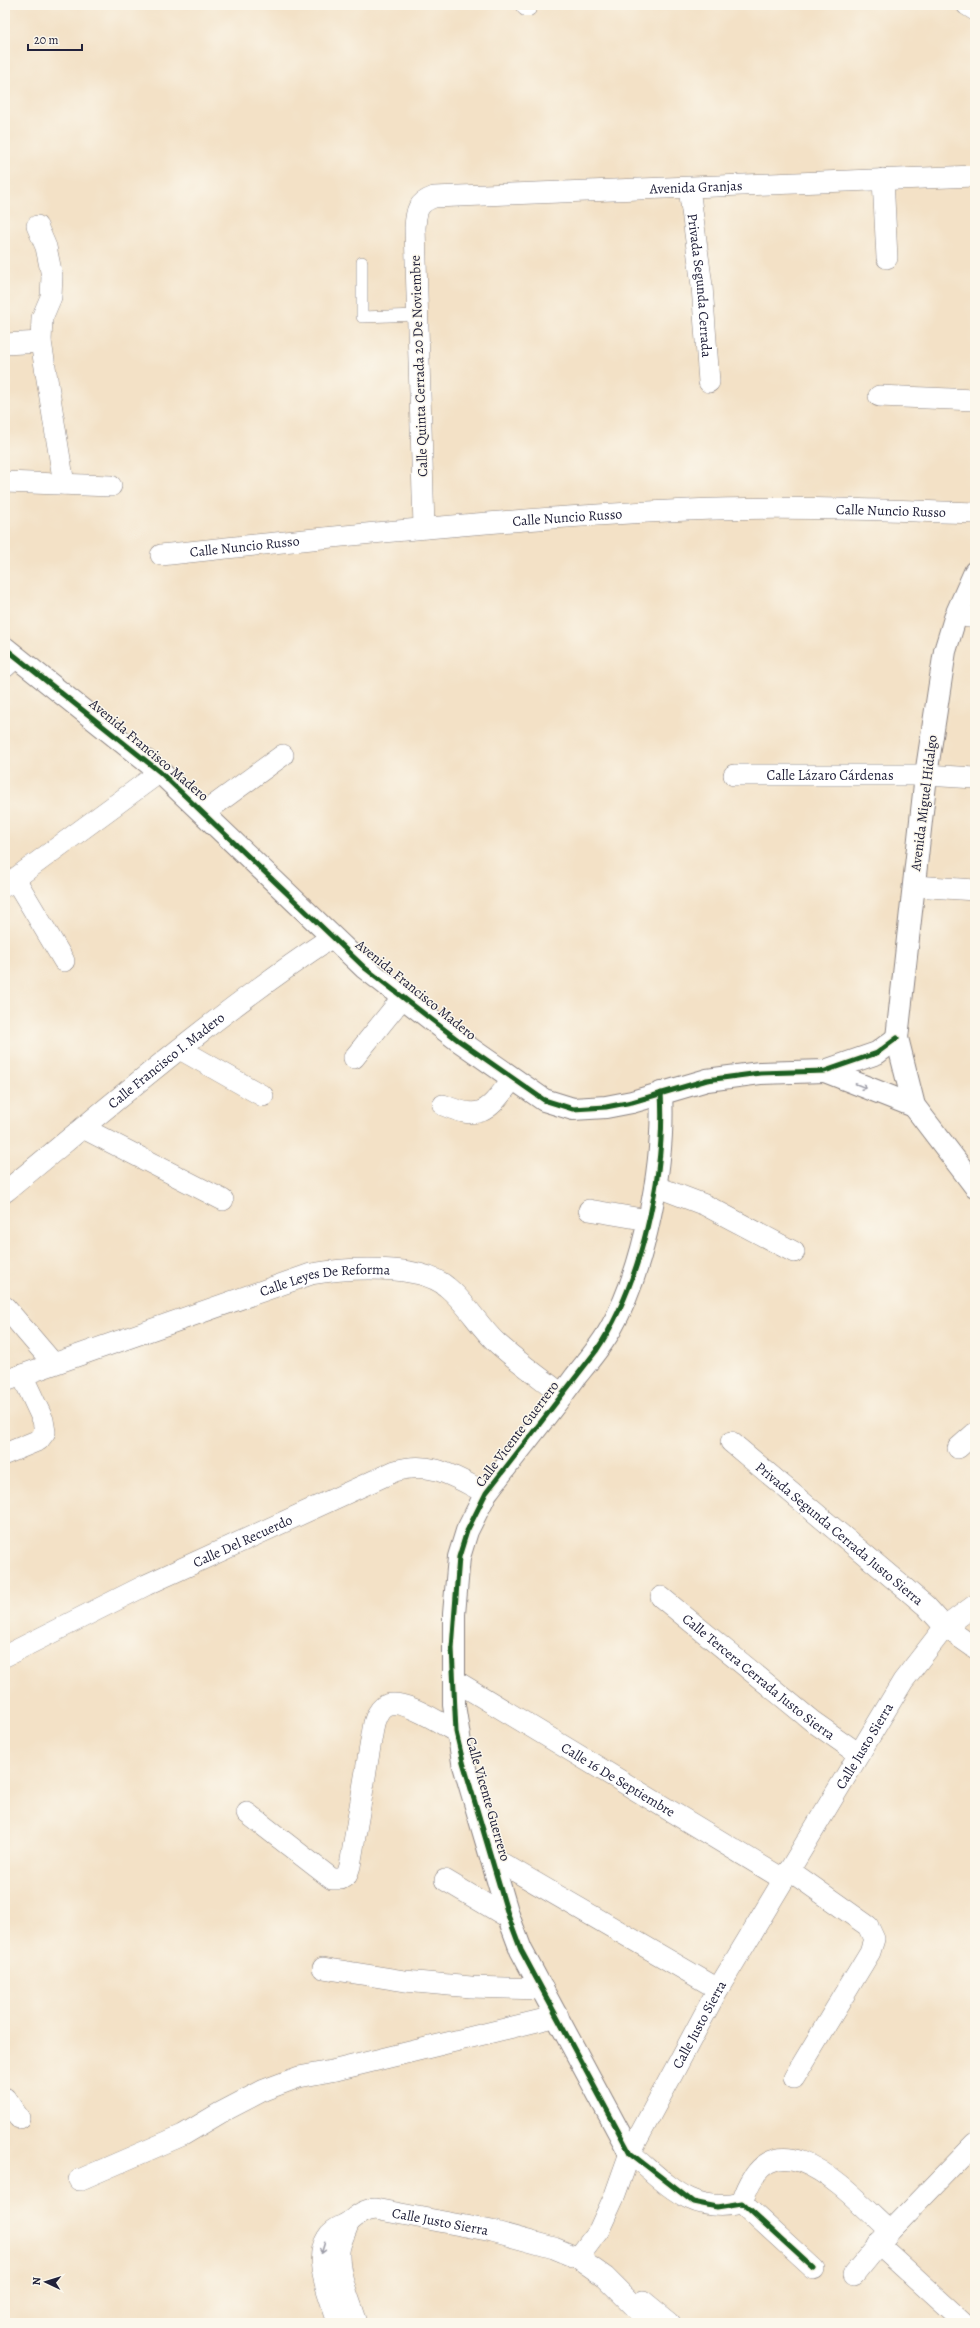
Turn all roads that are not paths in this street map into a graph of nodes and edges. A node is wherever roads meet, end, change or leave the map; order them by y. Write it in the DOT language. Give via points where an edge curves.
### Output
graph roads {
  1 [pos="967,5"];
  2 [pos="975,10"];
  3 [pos="975,176"];
  4 [pos="883,179"];
  5 [pos="689,188"];
  6 [pos="419,205"];
  7 [pos="37,226"];
  8 [pos="887,258"];
  9 [pos="362,262"];
  10 [pos="418,315"];
  11 [pos="41,342"];
  12 [pos="5,344"];
  13 [pos="709,382"];
  14 [pos="879,396"];
  15 [pos="975,400"];
  16 [pos="5,482"];
  17 [pos="64,484"];
  18 [pos="111,486"];
  19 [pos="975,513"];
  20 [pos="424,527"];
  21 [pos="161,555"];
  22 [pos="975,572"];
  23 [pos="965,617"];
  24 [pos="9,657"];
  25 [pos="283,755"];
  26 [pos="160,772"];
  27 [pos="734,775"];
  28 [pos="926,775"];
  29 [pos="975,778"];
  30 [pos="205,812"];
  31 [pos="10,882"];
  32 [pos="914,886"];
  33 [pos="975,890"];
  34 [pos="332,937"];
  35 [pos="64,961"];
  36 [pos="403,997"];
  37 [pos="897,1038"];
  38 [pos="180,1049"];
  39 [pos="354,1058"];
  40 [pos="825,1071"];
  41 [pos="512,1080"];
  42 [pos="661,1093"];
  43 [pos="263,1096"];
  44 [pos="443,1105"];
  45 [pos="914,1106"];
  46 [pos="83,1128"];
  47 [pos="8,1184"];
  48 [pos="655,1186"];
  49 [pos="975,1186"];
  50 [pos="223,1200"];
  51 [pos="589,1210"];
  52 [pos="648,1220"];
  53 [pos="794,1252"];
  54 [pos="5,1307"];
  55 [pos="53,1363"];
  56 [pos="13,1378"];
  57 [pos="562,1395"];
  58 [pos="975,1433"];
  59 [pos="731,1442"];
  60 [pos="958,1448"];
  61 [pos="5,1454"];
  62 [pos="486,1494"];
  63 [pos="661,1597"];
  64 [pos="975,1605"];
  65 [pos="945,1627"];
  66 [pos="975,1648"];
  67 [pos="5,1656"];
  68 [pos="454,1680"];
  69 [pos="456,1732"];
  70 [pos="859,1754"];
  71 [pos="247,1813"];
  72 [pos="491,1856"];
  73 [pos="786,1875"];
  74 [pos="445,1880"];
  75 [pos="509,1918"];
  76 [pos="323,1968"];
  77 [pos="543,1989"];
  78 [pos="718,1989"];
  79 [pos="558,2016"];
  80 [pos="794,2078"];
  81 [pos="5,2098"];
  82 [pos="19,2118"];
  83 [pos="973,2149"];
  84 [pos="630,2153"];
  85 [pos="79,2180"];
  86 [pos="742,2203"];
  87 [pos="349,2222"];
  88 [pos="884,2237"];
  89 [pos="578,2258"];
  90 [pos="814,2269"];
  91 [pos="854,2275"];
  92 [pos="605,2277"];
  93 [pos="338,2323"];
  94 [pos="358,2323"];
  95 [pos="651,2323"];
  96 [pos="670,2323"];
  97 [pos="965,2323"];
  1 -- 2 [label="street"];
  3 -- 4 [label="street, Avenida Granjas"];
  4 -- 5 [label="street, Avenida Granjas"];
  4 -- 8 [label="street"];
  5 -- 6 [label="street, Avenida Granjas" via="434,197"];
  5 -- 13 [label="street, Privada Segunda Cerrada" via="702,286"];
  6 -- 10 [label="street, Calle Quinta Cerrada 20 De Noviembre" via="414,228"];
  7 -- 11 [label="street" via="46,247 52,276 51,297 42,318"];
  9 -- 10 [label="lane" via="362,317"];
  10 -- 20 [label="street, Calle Quinta Cerrada 20 De Noviembre"];
  11 -- 12 [label="street"];
  11 -- 17 [label="street"];
  14 -- 15 [label="street"];
  16 -- 17 [label="street"];
  17 -- 18 [label="street"];
  19 -- 20 [label="street, Calle Nuncio Russo" via="842,508 688,510"];
  20 -- 21 [label="street, Calle Nuncio Russo"];
  22 -- 23 [label="street, Avenida Miguel Hidalgo"];
  23 -- 28 [label="street, Avenida Miguel Hidalgo" via="945,651"];
  24 -- 26 [label="street, Avenida Francisco Madero"];
  25 -- 30 [label="street"];
  26 -- 30 [label="street, Avenida Francisco Madero"];
  26 -- 31 [label="street"];
  27 -- 28 [label="street, Calle Lázaro Cárdenas"];
  28 -- 29 [label="street, Calle Lázaro Cárdenas"];
  28 -- 32 [label="street, Avenida Miguel Hidalgo"];
  30 -- 34 [label="street, Avenida Francisco Madero"];
  31 -- 35 [label="street"];
  32 -- 33 [label="street"];
  32 -- 37 [label="street, Avenida Miguel Hidalgo"];
  34 -- 36 [label="street, Avenida Francisco Madero" via="365,968"];
  34 -- 38 [label="street, Calle Francisco I. Madero" via="274,975"];
  36 -- 39 [label="street"];
  36 -- 41 [label="street, Avenida Francisco Madero"];
  37 -- 40 [label="street, Avenida Francisco Madero" via="878,1053"];
  37 -- 45 [label="street"];
  38 -- 43 [label="street"];
  38 -- 46 [label="street, Calle Francisco I. Madero"];
  40 -- 42 [label="street, Avenida Francisco Madero" via="752,1074 707,1080"];
  40 -- 45 [label="street, Avenida Francisco Madero, one-way"];
  41 -- 42 [label="street, Avenida Francisco Madero" via="544,1100 573,1109 606,1107"];
  41 -- 44 [label="street" via="491,1107 478,1113 462,1114"];
  42 -- 48 [label="street, Calle Vicente Guerrero" via="662,1111"];
  45 -- 49 [label="street"];
  46 -- 47 [label="street, Calle Francisco I. Madero"];
  46 -- 50 [label="street"];
  48 -- 52 [label="street, Calle Vicente Guerrero"];
  48 -- 53 [label="street" via="705,1205"];
  51 -- 52 [label="street"];
  52 -- 57 [label="street, Calle Vicente Guerrero" via="631,1282 610,1330"];
  54 -- 55 [label="street"];
  55 -- 56 [label="street, Calle Leyes De Reforma"];
  55 -- 57 [label="street, Calle Leyes De Reforma" via="311,1274 339,1269 400,1271 432,1278 447,1286 498,1344"];
  56 -- 61 [label="street" via="43,1420 45,1432 39,1440"];
  57 -- 62 [label="street, Calle Vicente Guerrero"];
  58 -- 60 [label="street"];
  59 -- 65 [label="street, Privada Segunda Cerrada Justo Sierra" via="926,1606"];
  62 -- 67 [label="street, Calle Del Recuerdo" via="443,1471 419,1466 395,1471 146,1586"];
  62 -- 68 [label="street, Calle Vicente Guerrero" via="467,1531 459,1557 454,1614"];
  63 -- 70 [label="street, Calle Tercera Cerrada Justo Sierra" via="812,1721"];
  64 -- 65 [label="street, Calle Justo Sierra"];
  65 -- 66 [label="street, Privada Segunda Cerrada Justo Sierra"];
  65 -- 70 [label="street, Calle Justo Sierra" via="903,1681"];
  68 -- 69 [label="street, Calle Vicente Guerrero"];
  68 -- 73 [label="street, Calle 16 De Septiembre"];
  69 -- 71 [label="street" via="402,1704 383,1707 374,1723 350,1866 347,1875 341,1880 332,1879"];
  69 -- 72 [label="street, Calle Vicente Guerrero"];
  70 -- 73 [label="street, Calle Justo Sierra"];
  72 -- 75 [label="street, Calle Vicente Guerrero"];
  72 -- 78 [label="street"];
  73 -- 78 [label="street, Calle Justo Sierra"];
  73 -- 80 [label="street, Calle 16 De Septiembre" via="868,1926 874,1939 870,1952"];
  74 -- 75 [label="street"];
  75 -- 77 [label="street, Calle Vicente Guerrero" via="521,1950"];
  76 -- 77 [label="street" via="471,1988"];
  77 -- 79 [label="street, Calle Vicente Guerrero"];
  78 -- 84 [label="street, Calle Justo Sierra"];
  79 -- 84 [label="street, Calle Vicente Guerrero"];
  79 -- 85 [label="street" via="299,2077 239,2103 182,2135"];
  81 -- 82 [label="street"];
  83 -- 88 [label="street"];
  84 -- 86 [label="street" via="693,2202 718,2207"];
  84 -- 89 [label="street, Calle Justo Sierra" via="599,2230"];
  86 -- 88 [label="street" via="748,2184 769,2161 797,2159 811,2164 834,2182"];
  86 -- 90 [label="street"];
  87 -- 89 [label="street, Calle Justo Sierra" via="366,2209 375,2209 492,2231 554,2248"];
  87 -- 93 [label="street, Calle Justo Sierra, one-way" via="335,2229 327,2237 321,2253 322,2267"];
  87 -- 94 [label="street" via="339,2250 340,2263"];
  88 -- 91 [label="street"];
  88 -- 97 [label="street"];
  89 -- 92 [label="street"];
  92 -- 95 [label="street"];
  92 -- 96 [label="street" via="656,2310"];
}
